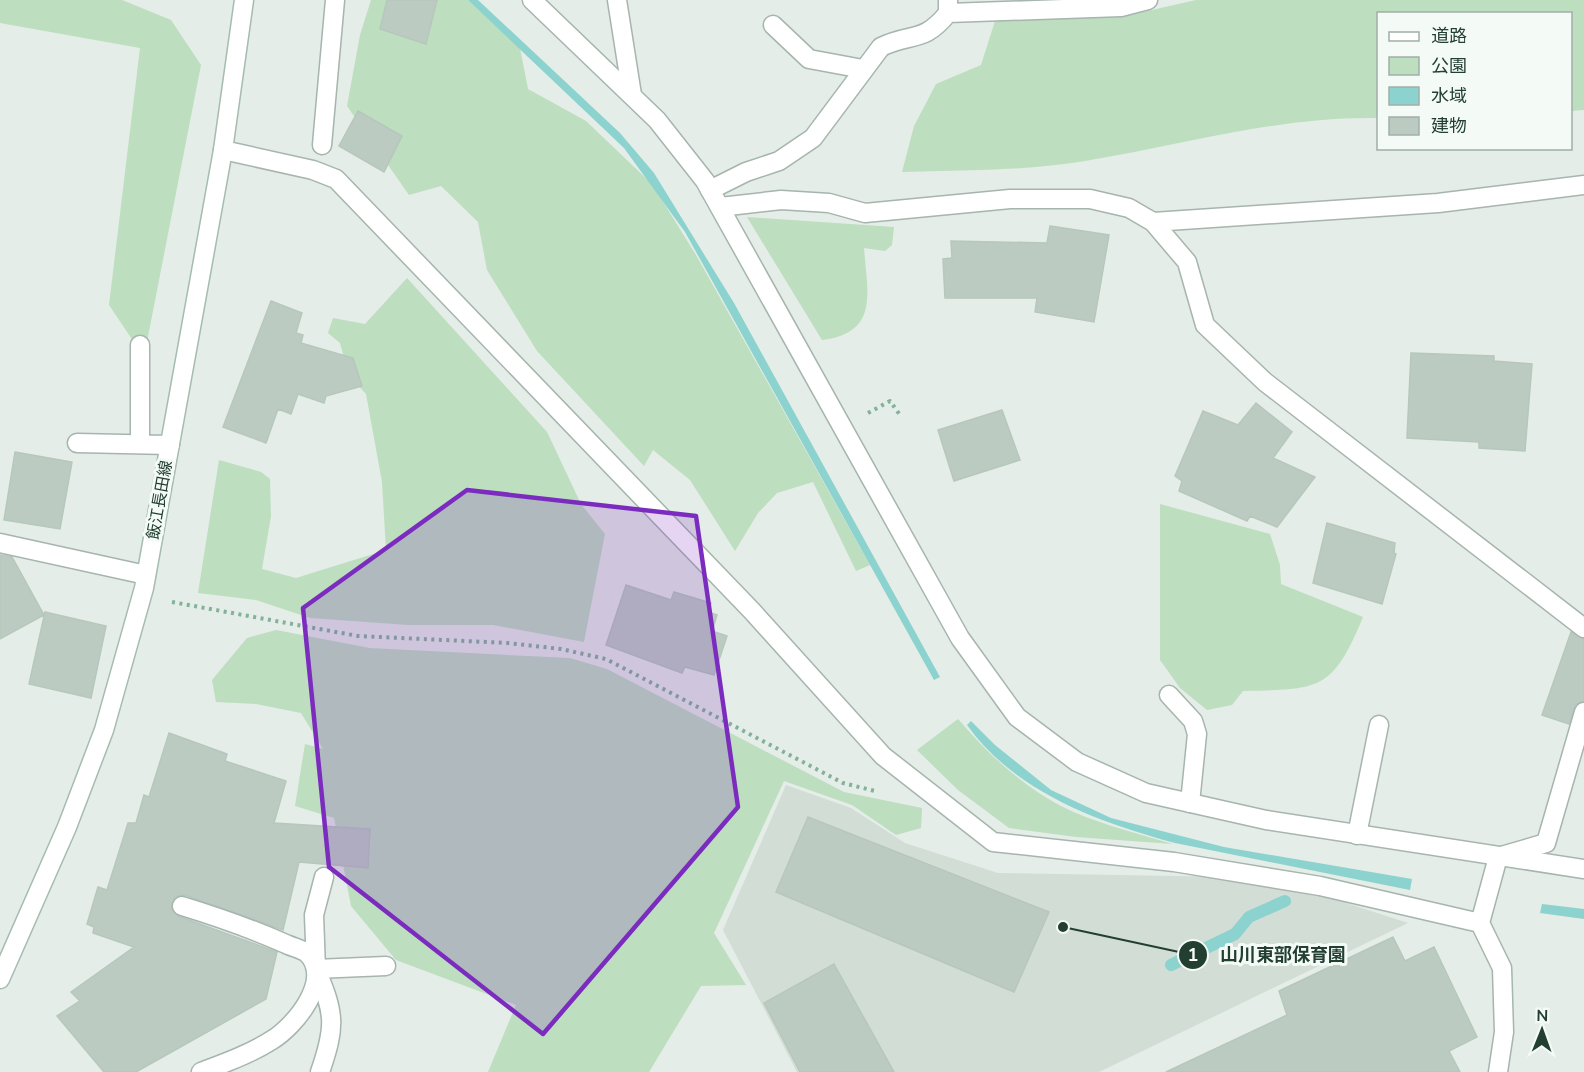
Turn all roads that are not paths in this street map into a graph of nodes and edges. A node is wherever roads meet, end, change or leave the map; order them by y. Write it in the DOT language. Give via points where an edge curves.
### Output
graph roads {
  1 [pos="244,0"];
  2 [pos="334,0"];
  3 [pos="532,0"];
  4 [pos="617,0"];
  5 [pos="1148,0"];
  6 [pos="948,7"];
  7 [pos="773,25"];
  8 [pos="863,69"];
  9 [pos="632,95"];
  10 [pos="322,146"];
  11 [pos="223,150"];
  12 [pos="1584,185"];
  13 [pos="710,190"];
  14 [pos="720,207"];
  15 [pos="1153,222"];
  16 [pos="140,345"];
  17 [pos="77,443"];
  18 [pos="140,444"];
  19 [pos="170,445"];
  20 [pos="0,543"];
  21 [pos="146,575"];
  22 [pos="1584,628"];
  23 [pos="1169,695"];
  24 [pos="1584,712"];
  25 [pos="1379,725"];
  26 [pos="1190,803"];
  27 [pos="1357,835"];
  28 [pos="1498,857"];
  29 [pos="1584,869"];
  30 [pos="324,877"];
  31 [pos="182,906"];
  32 [pos="1480,923"];
  33 [pos="386,966"];
  34 [pos="316,969"];
  35 [pos="0,979"];
  36 [pos="201,1072"];
  37 [pos="320,1072"];
  38 [pos="1498,1072"];
  1 -- 11 [label="street, 飯江長田線"];
  2 -- 10 [label="street"];
  3 -- 9 [label="street"];
  4 -- 9 [label="street"];
  5 -- 6 [label="street" via="1120,7"];
  6 -- 8 [label="street" via="935,29 881,47"];
  7 -- 8 [label="street" via="809,59"];
  8 -- 13 [label="street" via="813,138 778,161"];
  9 -- 13 [label="street" via="657,120"];
  11 -- 19 [label="street, 飯江長田線"];
  11 -- 32 [label="street" via="336,178 752,611 883,756 993,842 1174,862 1320,886"];
  12 -- 15 [label="street" via="1438,203"];
  13 -- 14 [label="street"];
  14 -- 15 [label="street" via="781,200 829,203 865,213 1010,199 1090,199 1129,208"];
  14 -- 26 [label="street" via="960,638 1017,717 1077,762 1146,793"];
  15 -- 22 [label="street" via="1186,262 1204,325 1265,382"];
  16 -- 18 [label="street"];
  17 -- 18 [label="street"];
  18 -- 19 [label="street"];
  19 -- 21 [label="street, 飯江長田線"];
  20 -- 21 [label="street"];
  21 -- 35 [label="street, 飯江長田線" via="104,730 68,827"];
  23 -- 26 [label="street" via="1193,721 1197,734"];
  24 -- 28 [label="street" via="1546,843"];
  25 -- 27 [label="street"];
  26 -- 27 [label="street"];
  27 -- 28 [label="street"];
  28 -- 29 [label="street"];
  28 -- 32 [label="street"];
  30 -- 34 [label="street" via="314,915"];
  31 -- 34 [label="street" via="242,924 306,953"];
  32 -- 38 [label="street" via="1502,968 1504,1032"];
  33 -- 34 [label="street"];
  34 -- 36 [label="street" via="316,987 304,1007 274,1039"];
  34 -- 37 [label="street" via="327,996 333,1031"];
}
